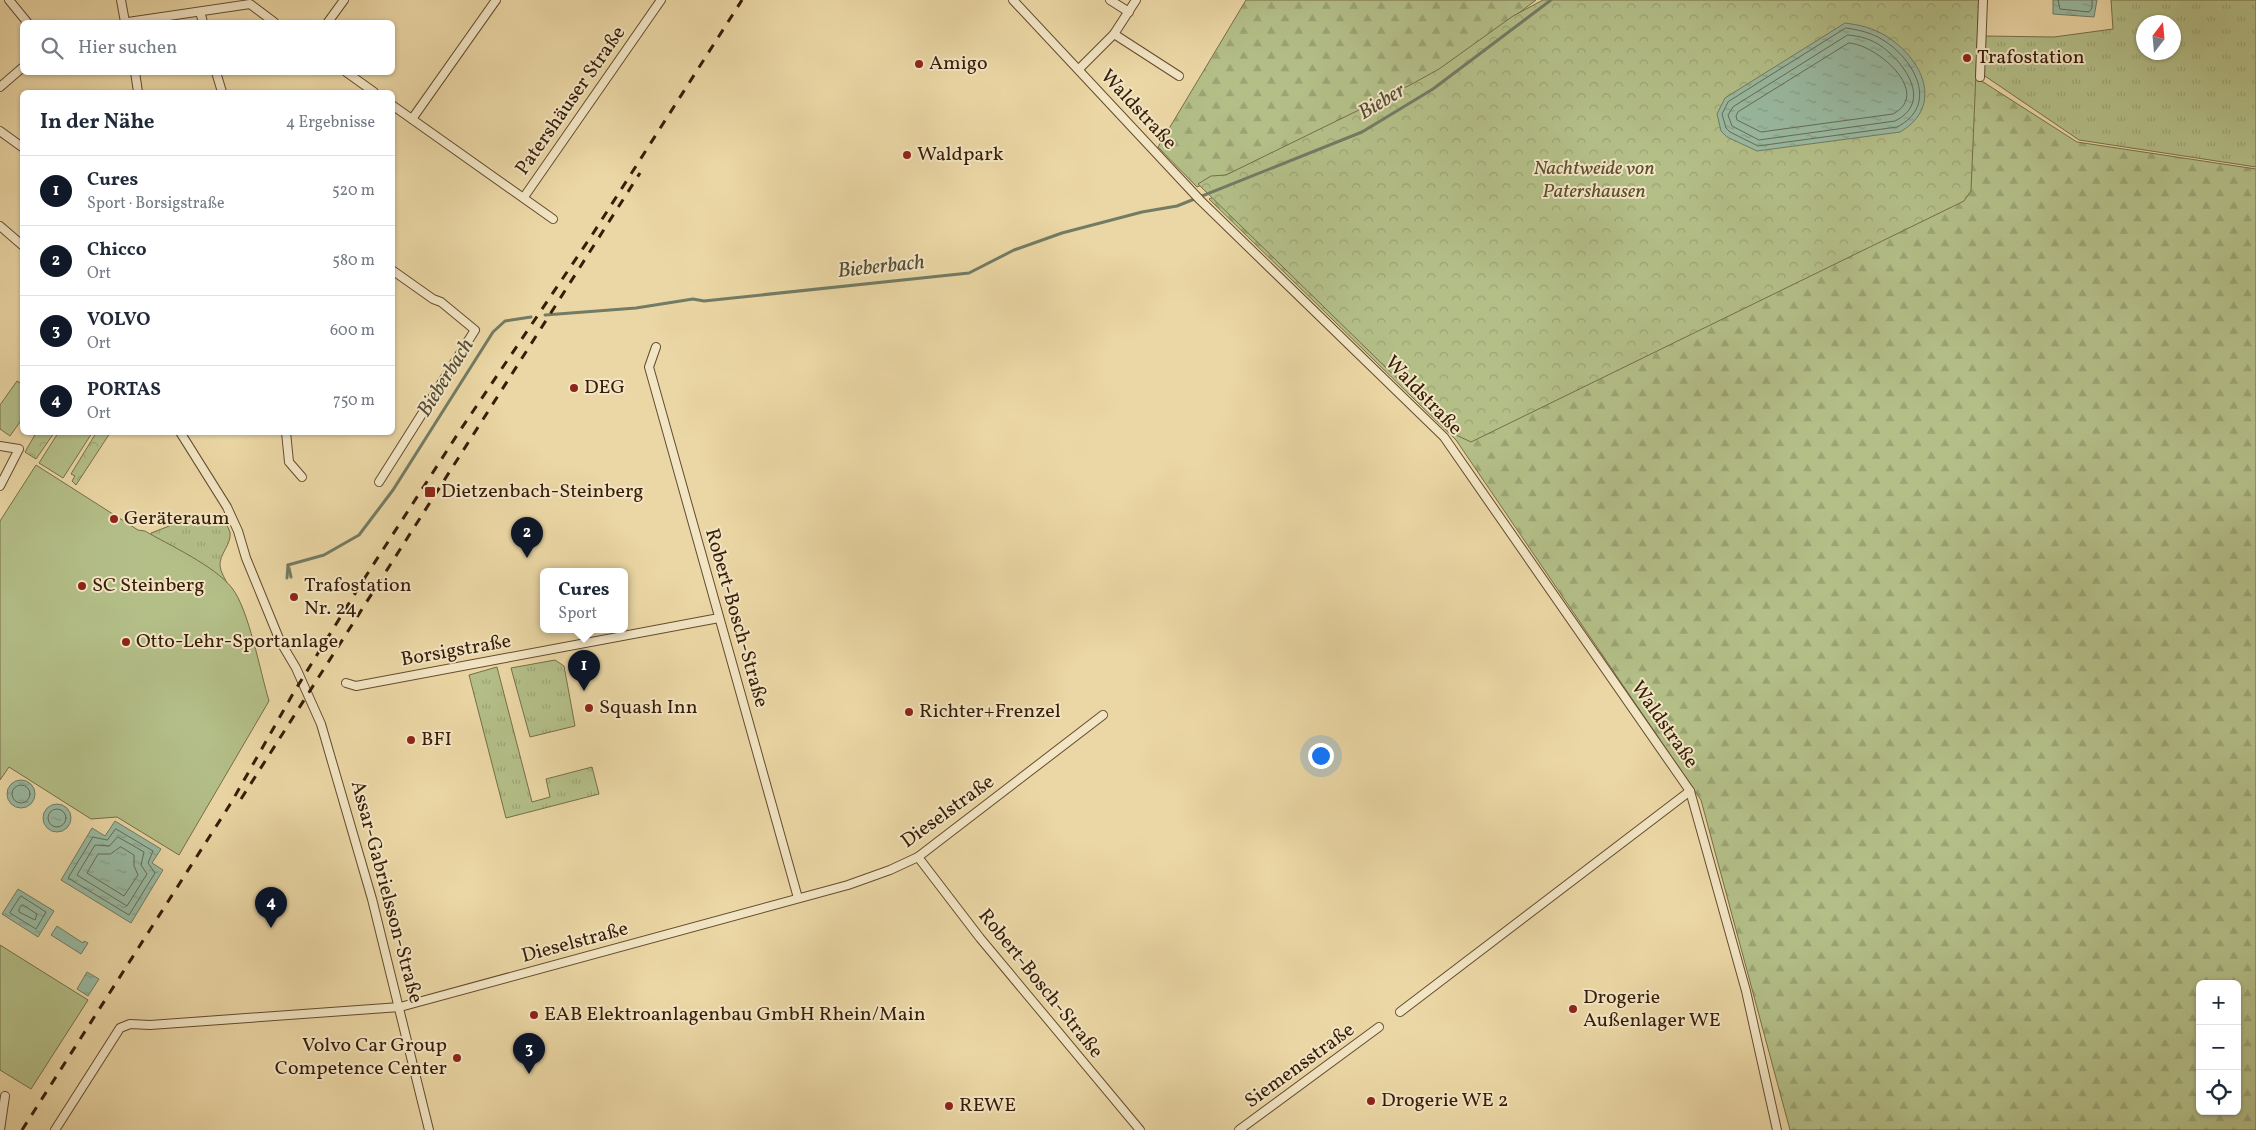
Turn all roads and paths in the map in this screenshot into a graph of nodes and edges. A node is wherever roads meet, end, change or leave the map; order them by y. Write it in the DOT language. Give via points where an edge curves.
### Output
graph roads {
  1 [pos="9,0"];
  2 [pos="121,0"];
  3 [pos="344,0"];
  4 [pos="496,0"];
  5 [pos="661,0"];
  6 [pos="1013,0"];
  7 [pos="1110,0"];
  8 [pos="1136,0"];
  9 [pos="1983,0"];
  10 [pos="250,2"];
  11 [pos="200,12"];
  12 [pos="1129,12"];
  13 [pos="25,20"];
  14 [pos="126,20"];
  15 [pos="142,20"];
  16 [pos="202,20"];
  17 [pos="272,20"];
  18 [pos="329,20"];
  19 [pos="1114,34"];
  20 [pos="1078,69"];
  21 [pos="20,70"];
  22 [pos="135,75"];
  23 [pos="217,75"];
  24 [pos="350,75"];
  25 [pos="1179,76"];
  26 [pos="1980,77"];
  27 [pos="0,87"];
  28 [pos="138,90"];
  29 [pos="221,90"];
  30 [pos="371,90"];
  31 [pos="395,107"];
  32 [pos="412,119"];
  33 [pos="0,131"];
  34 [pos="20,145"];
  35 [pos="524,197"];
  36 [pos="553,219"];
  37 [pos="0,226"];
  38 [pos="20,243"];
  39 [pos="395,272"];
  40 [pos="656,347"];
  41 [pos="182,435"];
  42 [pos="286,435"];
  43 [pos="0,446"];
  44 [pos="302,477"];
  45 [pos="379,482"];
  46 [pos="0,486"];
  47 [pos="719,618"];
  48 [pos="346,683"];
  49 [pos="1103,714"];
  50 [pos="1690,791"];
  51 [pos="918,857"];
  52 [pos="798,898"];
  53 [pos="400,1006"];
  54 [pos="1400,1012"];
  55 [pos="1379,1027"];
  56 [pos="5,1096"];
  57 [pos="0,1130"];
  58 [pos="55,1130"];
  59 [pos="429,1130"];
  60 [pos="1140,1130"];
  61 [pos="1239,1130"];
  62 [pos="1777,1130"];
  1 -- 13 [label="street"];
  2 -- 14 [label="street"];
  3 -- 18 [label="street"];
  4 -- 32 [label="street"];
  5 -- 35 [label="street, Patershäuser Straße"];
  6 -- 20 [label="street, Waldstraße"];
  7 -- 12 [label="street"];
  8 -- 12 [label="street, Waldstraße"];
  9 -- 26 [label="street"];
  10 -- 11 [label="street"];
  10 -- 17 [label="street"];
  11 -- 15 [label="street"];
  11 -- 16 [label="street"];
  12 -- 19 [label="street, Waldstraße"];
  19 -- 20 [label="street, Waldstraße"];
  19 -- 25 [label="street, Waldstraße"];
  20 -- 50 [label="street, Waldstraße" via="1200,200 1444,437"];
  21 -- 27 [label="street"];
  22 -- 28 [label="street"];
  23 -- 29 [label="street"];
  24 -- 30 [label="street"];
  31 -- 32 [label="street"];
  32 -- 35 [label="street"];
  33 -- 34 [label="street"];
  35 -- 36 [label="street"];
  37 -- 38 [label="street"];
  39 -- 45 [label="street" via="441,302 475,330"];
  40 -- 47 [label="street, Robert-Bosch-Straße" via="649,367"];
  41 -- 53 [label="street, Assar-Gabrielsson-Straße" via="227,507 280,641 321,724"];
  42 -- 44 [label="street" via="289,462"];
  43 -- 46 [label="street" via="19,449"];
  47 -- 48 [label="street, Borsigstraße" via="356,686"];
  47 -- 52 [label="street, Robert-Bosch-Straße"];
  49 -- 51 [label="street, Dieselstraße"];
  50 -- 54 [label="street, Waldstraße"];
  50 -- 62 [label="street, Waldstraße" via="1746,991"];
  51 -- 52 [label="street, Dieselstraße" via="848,885"];
  51 -- 60 [label="street, Robert-Bosch-Straße" via="980,938"];
  52 -- 53 [label="street, Dieselstraße"];
  53 -- 58 [label="street, Dieselstraße" via="130,1024 120,1028"];
  53 -- 59 [label="street, Assar-Gabrielsson-Straße"];
  55 -- 61 [label="street, Siemensstraße"];
  56 -- 57 [label="street"];
}
